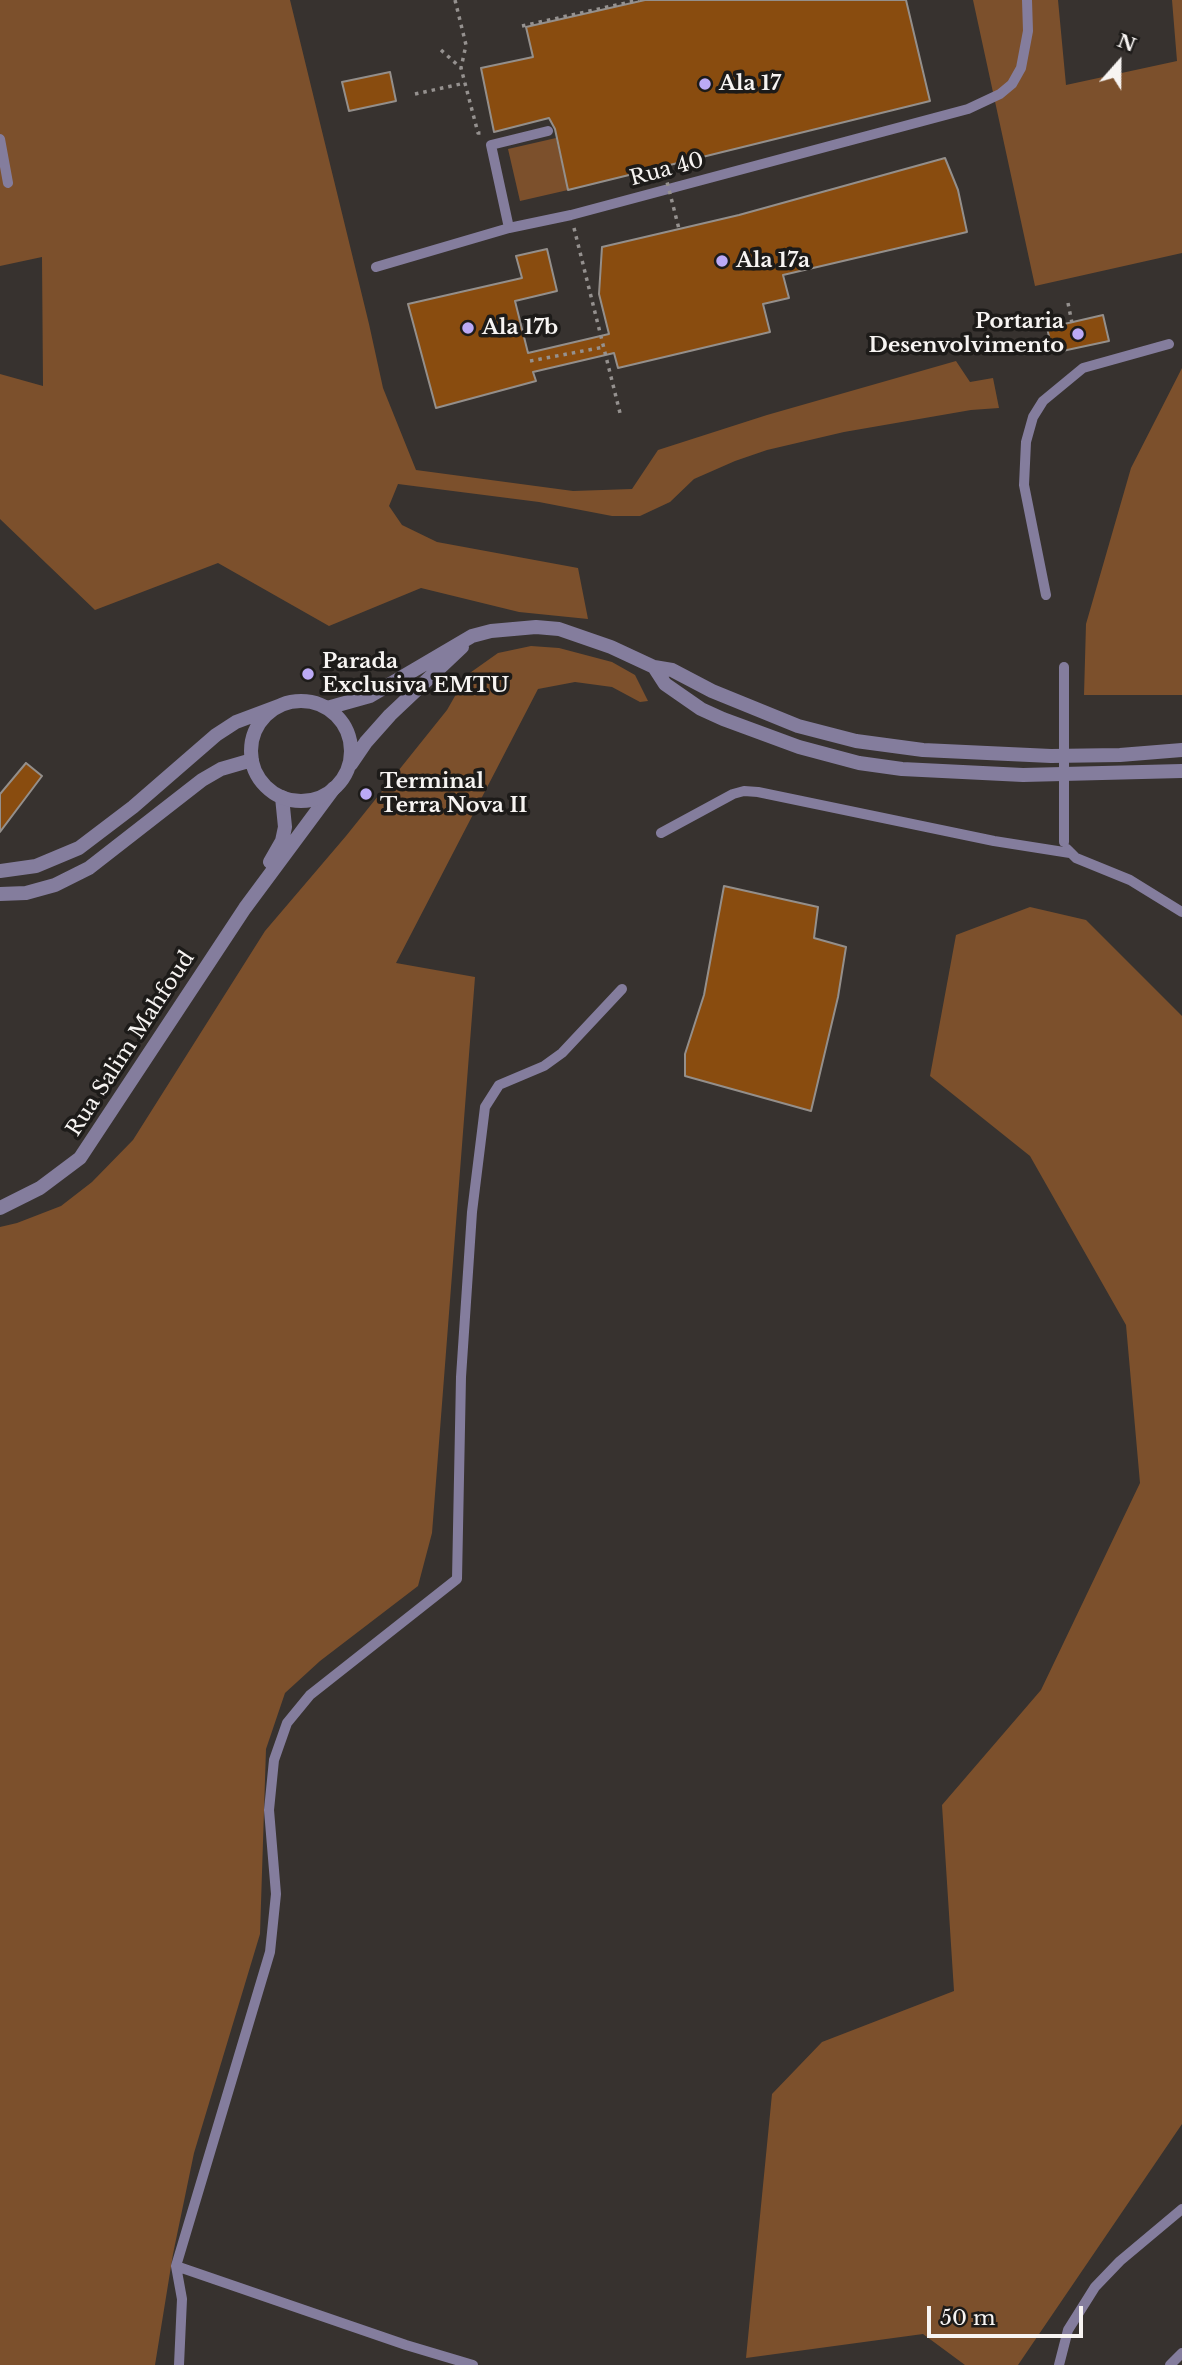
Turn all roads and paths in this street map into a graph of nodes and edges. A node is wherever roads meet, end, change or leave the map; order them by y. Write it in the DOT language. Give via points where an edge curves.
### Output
graph roads {
  1 [pos="455,0"];
  2 [pos="639,0"];
  3 [pos="1027,0"];
  4 [pos="522,26"];
  5 [pos="442,51"];
  6 [pos="461,68"];
  7 [pos="465,83"];
  8 [pos="415,93"];
  9 [pos="548,131"];
  10 [pos="490,134"];
  11 [pos="0,139"];
  12 [pos="663,166"];
  13 [pos="8,183"];
  14 [pos="571,215"];
  15 [pos="509,228"];
  16 [pos="679,229"];
  17 [pos="376,267"];
  18 [pos="1068,303"];
  19 [pos="1072,323"];
  20 [pos="1169,344"];
  21 [pos="604,347"];
  22 [pos="530,361"];
  23 [pos="621,416"];
  24 [pos="1046,595"];
  25 [pos="472,636"];
  26 [pos="654,667"];
  27 [pos="1064,667"];
  28 [pos="712,691"];
  29 [pos="284,704"];
  30 [pos="327,708"];
  31 [pos="701,709"];
  32 [pos="1182,750"];
  33 [pos="252,761"];
  34 [pos="349,766"];
  35 [pos="1182,771"];
  36 [pos="334,788"];
  37 [pos="282,797"];
  38 [pos="661,834"];
  39 [pos="1070,853"];
  40 [pos="0,871"];
  41 [pos="0,894"];
  42 [pos="245,908"];
  43 [pos="1182,912"];
  44 [pos="622,989"];
  45 [pos="0,1208"];
  46 [pos="1182,2208"];
  47 [pos="176,2266"];
  48 [pos="1182,2353"];
  49 [pos="179,2365"];
  50 [pos="473,2365"];
  51 [pos="1059,2365"];
  52 [pos="1170,2365"];
  1 -- 6 [label="path" via="466,45"];
  2 -- 4 [label="path"];
  3 -- 14 [label="lane, Rua 40" via="1028,31 1021,68 1000,94 968,109"];
  5 -- 6 [label="path"];
  6 -- 7 [label="path"];
  7 -- 8 [label="path"];
  7 -- 10 [label="path" via="478,133"];
  9 -- 15 [label="lane" via="491,145"];
  11 -- 13 [label="lane"];
  12 -- 16 [label="path, bridge"];
  14 -- 15 [label="lane, Rua 40"];
  14 -- 21 [label="path"];
  15 -- 17 [label="lane, Rua 40"];
  18 -- 19 [label="path"];
  20 -- 24 [label="lane" via="1083,368 1043,401 1032,417 1024,485"];
  21 -- 22 [label="path"];
  21 -- 23 [label="path"];
  25 -- 26 [label="street" via="536,627 559,629"];
  25 -- 30 [label="street" via="370,696"];
  25 -- 34 [label="street" via="390,715"];
  26 -- 28 [label="street" via="672,670"];
  26 -- 31 [label="street" via="665,684"];
  27 -- 39 [label="lane, bridge" via="1064,842"];
  28 -- 31 [label="lane"];
  28 -- 32 [label="street" via="798,726 856,741 923,750 1051,756"];
  29 -- 30 [label="street" via="313,702"];
  29 -- 33 [label="street" via="257,726 251,743"];
  29 -- 40 [label="street" via="236,722 216,735 79,848 36,866"];
  30 -- 34 [label="street" via="348,733"];
  31 -- 35 [label="street" via="799,747 859,764 1023,775"];
  33 -- 37 [label="street" via="263,782"];
  33 -- 41 [label="street" via="221,769 202,780 89,868 55,885"];
  34 -- 36 [label="street"];
  36 -- 37 [label="street" via="309,800"];
  36 -- 42 [label="street, Rua Salim Mahfoud"];
  37 -- 42 [label="street, Rua Salim Mahfoud" via="282,841"];
  38 -- 39 [label="lane" via="744,791"];
  39 -- 43 [label="lane" via="1130,880"];
  42 -- 45 [label="street, Rua Salim Mahfoud" via="80,1158 40,1188"];
  44 -- 47 [label="lane" via="562,1053 499,1085 485,1107 472,1212 461,1377 457,1579 310,1695 287,1723 274,1760 270,1798 276,1894 270,1952"];
  46 -- 51 [label="lane" via="1096,2287 1068,2330"];
  47 -- 49 [label="lane" via="182,2310"];
  47 -- 50 [label="lane"];
  48 -- 52 [label="lane"];
}
